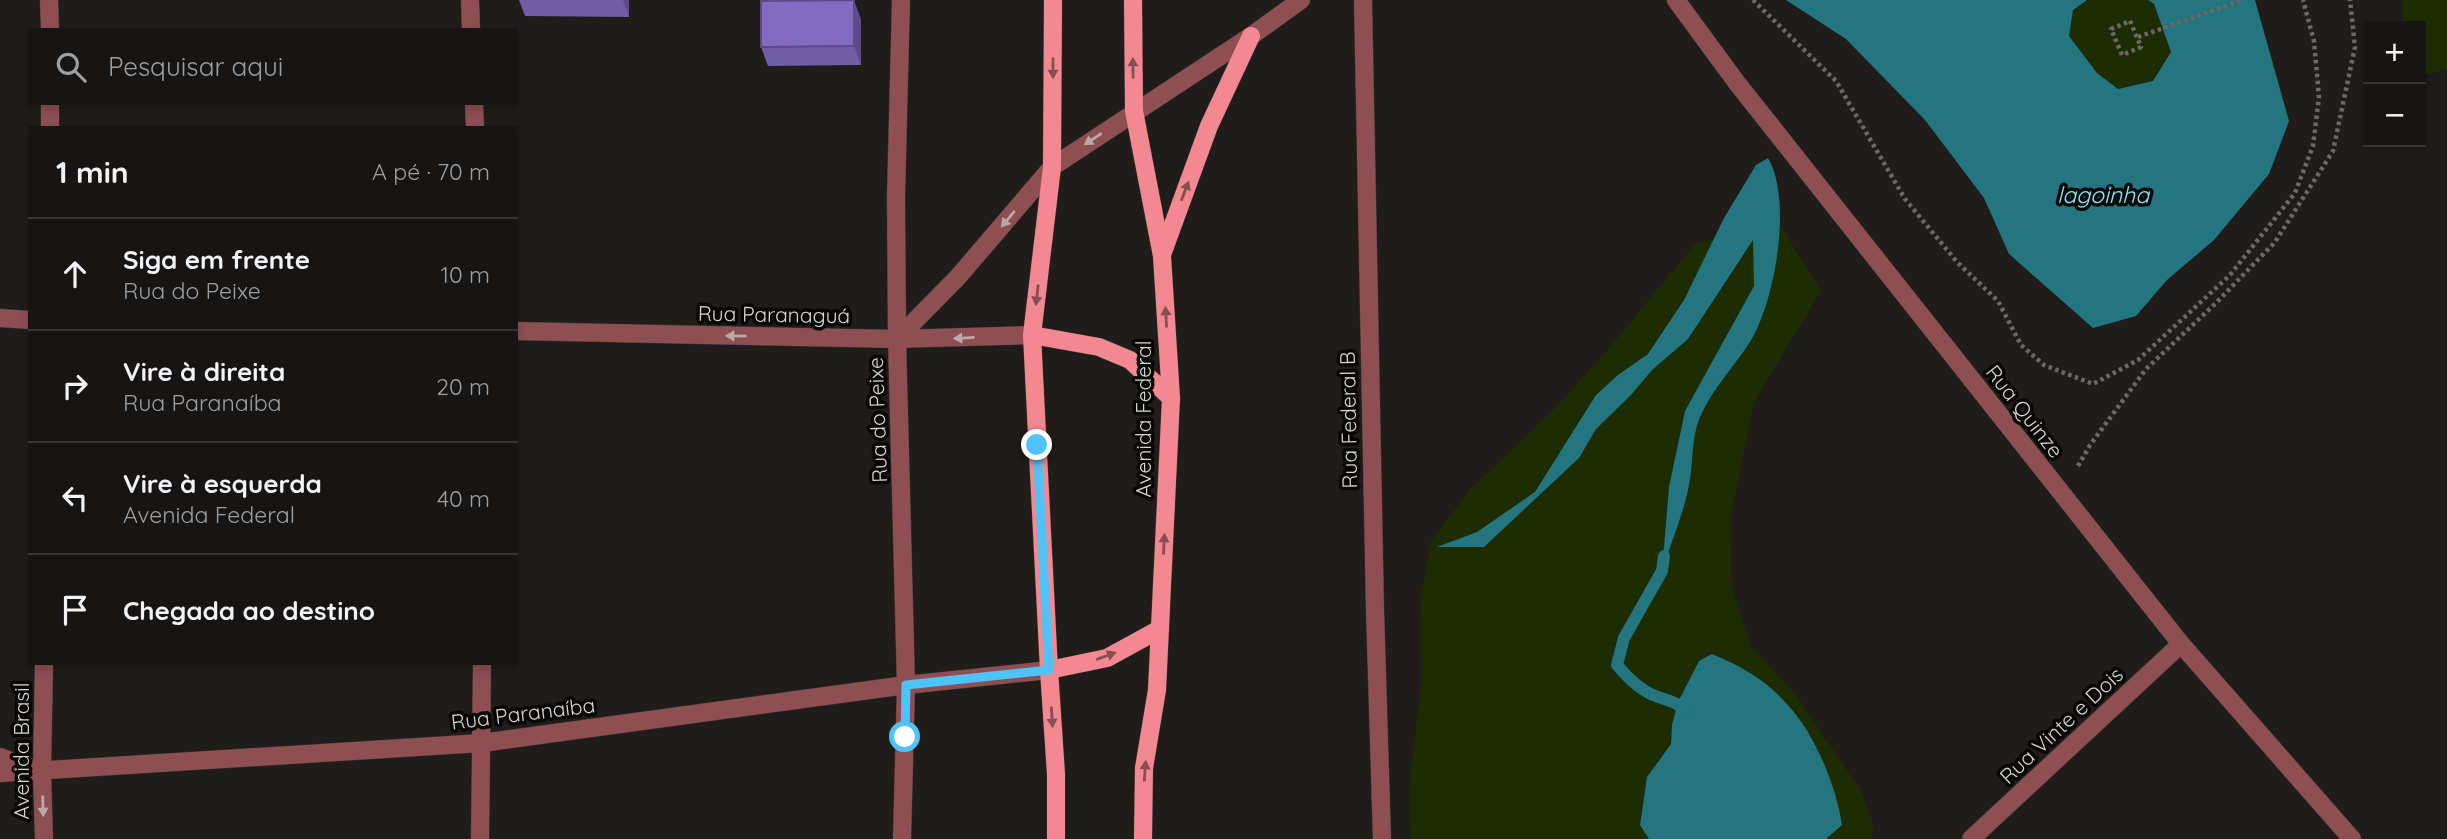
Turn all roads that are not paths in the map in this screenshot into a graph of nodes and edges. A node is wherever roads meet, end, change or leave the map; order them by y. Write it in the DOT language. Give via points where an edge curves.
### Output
graph roads {
  1 [pos="49,0"];
  2 [pos="470,0"];
  3 [pos="901,0"];
  4 [pos="1053,0"];
  5 [pos="1133,0"];
  6 [pos="1301,0"];
  7 [pos="1363,0"];
  8 [pos="1676,0"];
  9 [pos="50,28"];
  10 [pos="471,28"];
  11 [pos="1251,36"];
  12 [pos="50,105"];
  13 [pos="474,105"];
  14 [pos="1134,111"];
  15 [pos="50,126"];
  16 [pos="475,126"];
  17 [pos="1052,167"];
  18 [pos="1162,256"];
  19 [pos="0,318"];
  20 [pos="28,320"];
  21 [pos="518,331"];
  22 [pos="1032,335"];
  23 [pos="897,339"];
  24 [pos="1171,398"];
  25 [pos="1160,629"];
  26 [pos="2181,644"];
  27 [pos="44,665"];
  28 [pos="482,665"];
  29 [pos="1049,670"];
  30 [pos="906,685"];
  31 [pos="482,743"];
  32 [pos="0,757"];
  33 [pos="42,772"];
  34 [pos="0,773"];
  35 [pos="44,839"];
  36 [pos="481,839"];
  37 [pos="902,839"];
  38 [pos="1056,839"];
  39 [pos="1143,839"];
  40 [pos="1382,839"];
  41 [pos="1971,839"];
  42 [pos="2352,839"];
  1 -- 9 [label="street"];
  2 -- 10 [label="street"];
  3 -- 23 [label="street, Rua do Peixe"];
  4 -- 17 [label="main road, one-way"];
  14 -- 5 [label="main road, Avenida Federal, one-way"];
  6 -- 11 [label="street"];
  7 -- 40 [label="street, Rua Federal B"];
  8 -- 26 [label="street, Rua Quinze"];
  11 -- 14 [label="street"];
  18 -- 11 [label="main road, one-way" via="1209,126"];
  12 -- 15 [label="street"];
  13 -- 16 [label="street"];
  14 -- 17 [label="street, one-way"];
  14 -- 18 [label="main road, Avenida Federal"];
  17 -- 22 [label="main road, one-way"];
  17 -- 23 [label="street, one-way" via="958,277"];
  24 -- 18 [label="main road, Avenida Federal, one-way"];
  19 -- 20 [label="street"];
  23 -- 21 [label="street, Rua Paranaguá, one-way"];
  22 -- 23 [label="street, Rua Paranaguá, one-way"];
  22 -- 24 [label="main road" via="1099,347 1130,360"];
  22 -- 29 [label="main road"];
  23 -- 30 [label="street, Rua do Peixe"];
  25 -- 24 [label="main road, Avenida Federal, one-way"];
  29 -- 25 [label="main road, one-way" via="1107,658"];
  39 -- 25 [label="main road, Avenida Federal, one-way" via="1144,768 1157,690"];
  26 -- 41 [label="street, Rua Vinte e Dois"];
  26 -- 42 [label="street, Rua Quinze"];
  27 -- 33 [label="street, Avenida Brasil"];
  28 -- 31 [label="street"];
  29 -- 30 [label="street, Rua Paranaíba"];
  29 -- 38 [label="main road, one-way"];
  30 -- 31 [label="street, Rua Paranaíba"];
  30 -- 37 [label="street, Rua do Peixe"];
  31 -- 33 [label="street, Rua Paranaíba"];
  31 -- 36 [label="street"];
  32 -- 33 [label="street"];
  33 -- 34 [label="street, Rua Paranaíba"];
  33 -- 35 [label="street, Avenida Brasil, one-way"];
}
